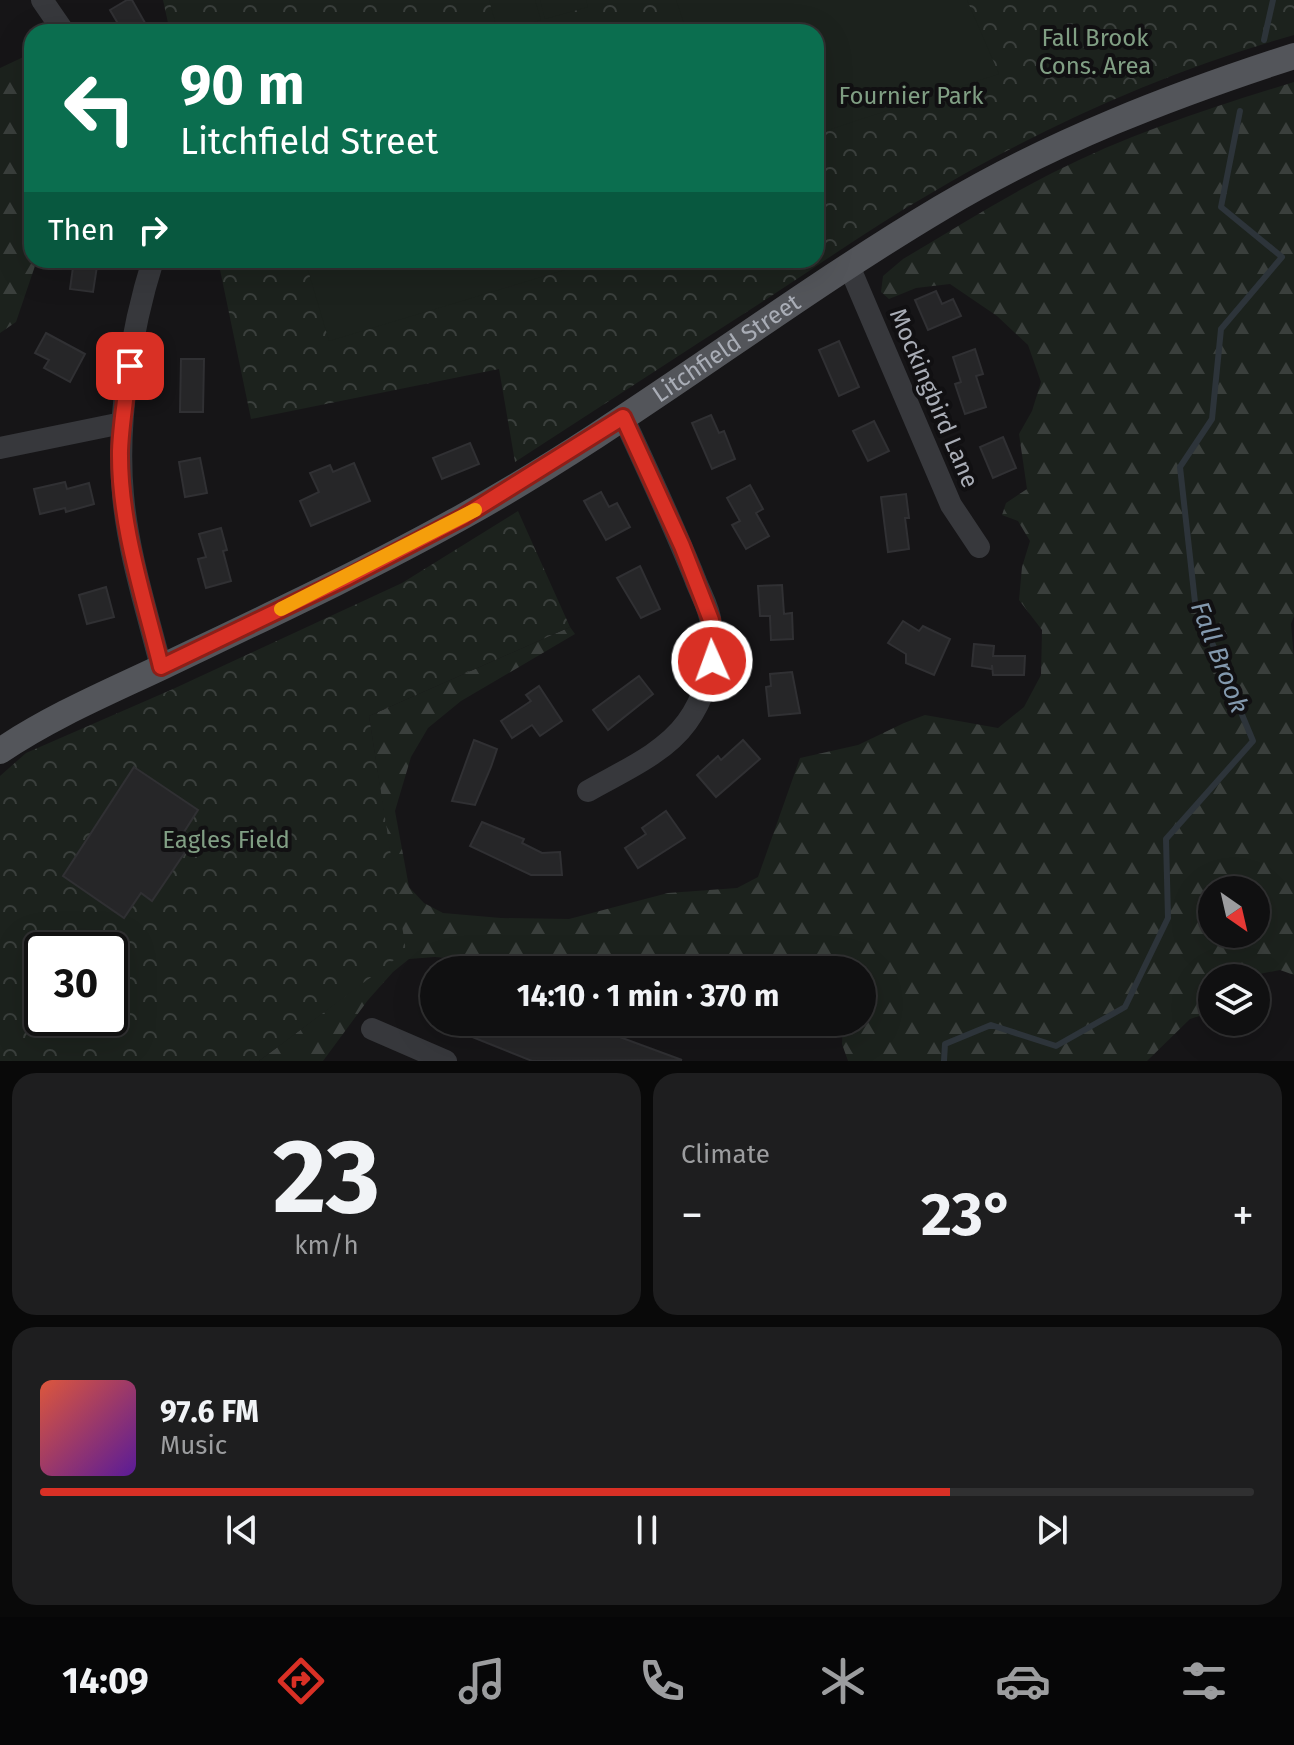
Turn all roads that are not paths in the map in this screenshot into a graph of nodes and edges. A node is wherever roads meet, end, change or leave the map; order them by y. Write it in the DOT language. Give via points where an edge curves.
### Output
graph roads {
  1 [pos="42,0"];
  2 [pos="58,24"];
  3 [pos="1294,56"];
  4 [pos="849,266"];
  5 [pos="151,268"];
  6 [pos="623,417"];
  7 [pos="122,423"];
  8 [pos="0,448"];
  9 [pos="979,547"];
  10 [pos="161,667"];
  11 [pos="0,751"];
  12 [pos="588,791"];
  13 [pos="372,1029"];
  14 [pos="446,1061"];
  1 -- 2 [label="street"];
  3 -- 4 [label="main road, Litchfield Street" via="1097,128 979,186"];
  4 -- 6 [label="main road, Litchfield Street"];
  4 -- 9 [label="street, Mockingbird Lane" via="951,505"];
  5 -- 7 [label="street"];
  6 -- 10 [label="main road, Litchfield Street" via="463,517"];
  6 -- 12 [label="street" via="711,620 712,661 703,694 686,724 633,766"];
  7 -- 8 [label="street"];
  7 -- 10 [label="street" via="123,497"];
  10 -- 11 [label="main road, Litchfield Street" via="69,709"];
  13 -- 14 [label="street"];
}
